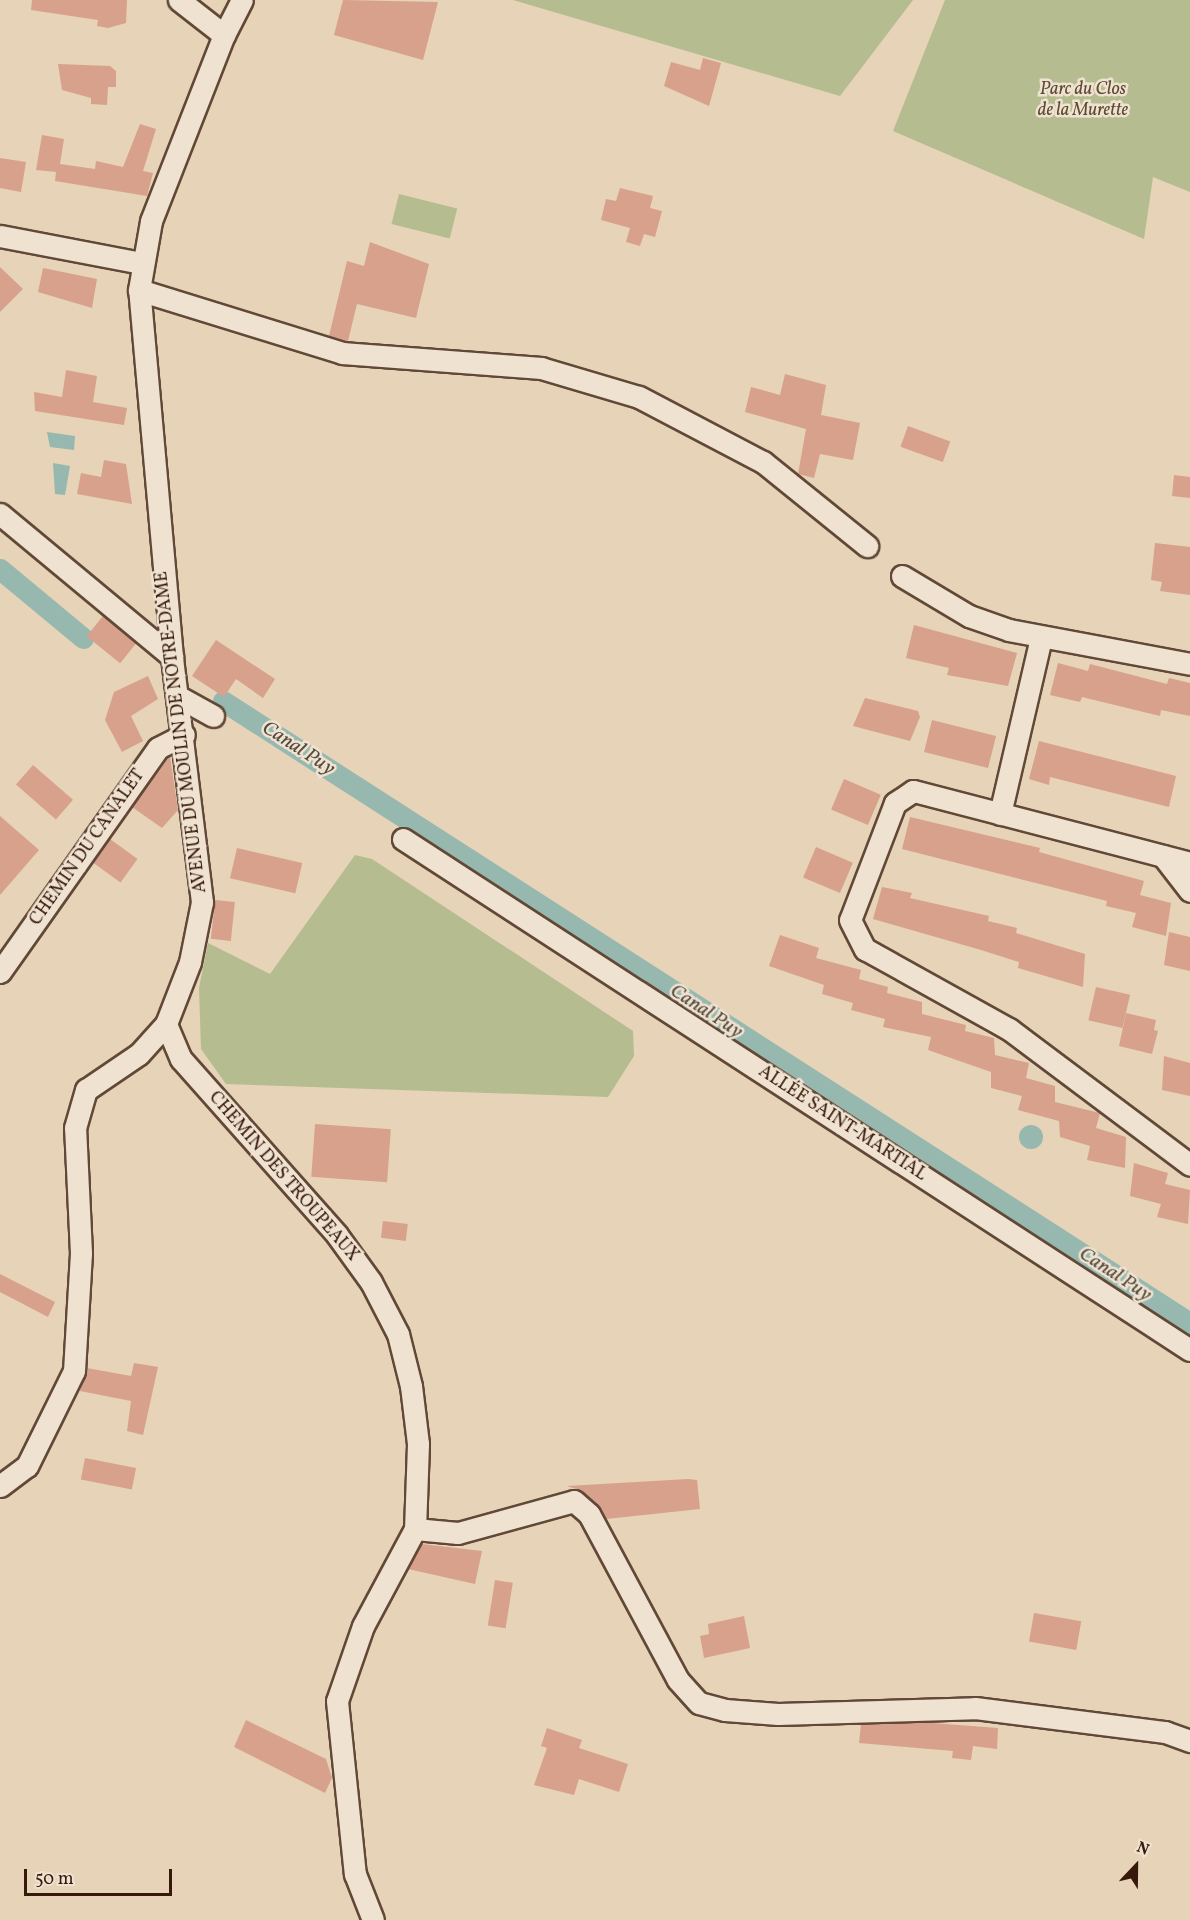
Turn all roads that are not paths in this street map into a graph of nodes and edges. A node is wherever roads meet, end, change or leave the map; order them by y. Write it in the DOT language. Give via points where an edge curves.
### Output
graph roads {
  1 [pos="179,0"];
  2 [pos="242,0"];
  3 [pos="224,35"];
  4 [pos="0,236"];
  5 [pos="141,263"];
  6 [pos="140,290"];
  7 [pos="0,514"];
  8 [pos="867,546"];
  9 [pos="902,576"];
  10 [pos="1041,638"];
  11 [pos="172,657"];
  12 [pos="1190,664"];
  13 [pos="179,697"];
  14 [pos="213,716"];
  15 [pos="184,735"];
  16 [pos="1000,814"];
  17 [pos="403,839"];
  18 [pos="1163,856"];
  19 [pos="1190,862"];
  20 [pos="1190,891"];
  21 [pos="0,972"];
  22 [pos="166,1024"];
  23 [pos="1190,1165"];
  24 [pos="1190,1350"];
  25 [pos="0,1486"];
  26 [pos="415,1529"];
  27 [pos="1190,1741"];
  28 [pos="373,1920"];
  1 -- 3 [label="street"];
  2 -- 3 [label="street, AVENUE DU MOULIN DE NOTRE-DAME"];
  3 -- 5 [label="street, AVENUE DU MOULIN DE NOTRE-DAME" via="151,221"];
  4 -- 5 [label="street"];
  5 -- 6 [label="street, AVENUE DU MOULIN DE NOTRE-DAME"];
  6 -- 8 [label="street" via="342,353 541,368 639,397 763,462"];
  6 -- 11 [label="street, AVENUE DU MOULIN DE NOTRE-DAME"];
  7 -- 11 [label="street"];
  9 -- 10 [label="street" via="969,616"];
  10 -- 12 [label="street"];
  10 -- 16 [label="street"];
  11 -- 13 [label="street, AVENUE DU MOULIN DE NOTRE-DAME"];
  13 -- 14 [label="street"];
  13 -- 15 [label="street, AVENUE DU MOULIN DE NOTRE-DAME"];
  15 -- 21 [label="street, CHEMIN DU CANALET" via="158,748"];
  15 -- 22 [label="street, AVENUE DU MOULIN DE NOTRE-DAME" via="202,902 190,962"];
  16 -- 18 [label="street"];
  16 -- 23 [label="street" via="927,793 913,792 895,803 850,920 855,936 865,949 1009,1029"];
  17 -- 24 [label="street, ALLÉE SAINT-MARTIAL"];
  18 -- 19 [label="street"];
  18 -- 20 [label="street"];
  22 -- 25 [label="street, AVENUE DU MOULIN DE NOTRE-DAME" via="139,1054 86,1090 75,1128 81,1253 74,1371 27,1466"];
  22 -- 26 [label="street, CHEMIN DES TROUPEAUX" via="182,1059 337,1235 370,1282 398,1334 418,1444"];
  26 -- 27 [label="street" via="458,1533 574,1501 589,1514 678,1680 699,1703 778,1714 975,1708 1165,1732"];
  26 -- 28 [label="street, CHEMIN DES TROUPEAUX" via="363,1626 337,1701 355,1874"];
}
